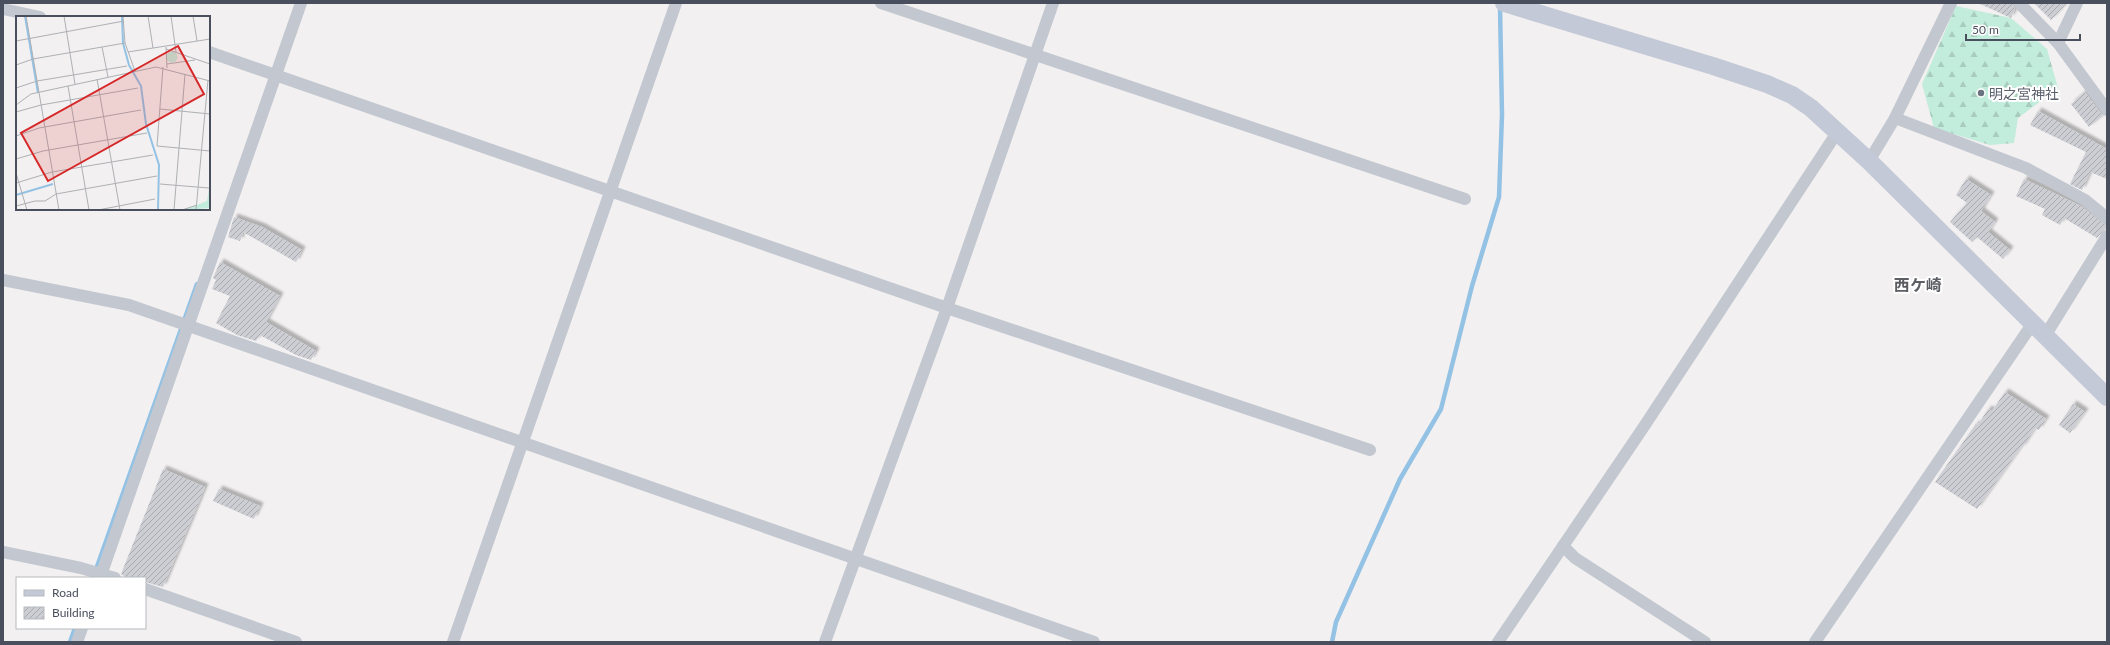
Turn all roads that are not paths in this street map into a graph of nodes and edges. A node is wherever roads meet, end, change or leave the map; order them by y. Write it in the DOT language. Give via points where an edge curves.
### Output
graph roads {
  1 [pos="301,3"];
  2 [pos="676,3"];
  3 [pos="881,3"];
  4 [pos="1053,3"];
  5 [pos="1504,3"];
  6 [pos="1951,3"];
  7 [pos="2019,3"];
  8 [pos="2077,3"];
  9 [pos="1526,6"];
  10 [pos="3,9"];
  11 [pos="35,16"];
  12 [pos="2058,43"];
  13 [pos="210,52"];
  14 [pos="1036,56"];
  15 [pos="276,74"];
  16 [pos="2107,110"];
  17 [pos="1895,118"];
  18 [pos="1838,131"];
  19 [pos="1870,161"];
  20 [pos="611,191"];
  21 [pos="1465,199"];
  22 [pos="2107,218"];
  23 [pos="2107,236"];
  24 [pos="3,280"];
  25 [pos="947,308"];
  26 [pos="188,326"];
  27 [pos="2039,329"];
  28 [pos="2107,397"];
  29 [pos="523,442"];
  30 [pos="1370,450"];
  31 [pos="1563,546"];
  32 [pos="3,552"];
  33 [pos="855,558"];
  34 [pos="100,576"];
  35 [pos="146,589"];
  36 [pos="82,629"];
  37 [pos="77,642"];
  38 [pos="296,642"];
  39 [pos="453,642"];
  40 [pos="825,642"];
  41 [pos="1094,642"];
  42 [pos="1498,642"];
  43 [pos="1705,642"];
  44 [pos="1815,642"];
  1 -- 15 [label="street"];
  2 -- 20 [label="street"];
  3 -- 14 [label="street"];
  4 -- 14 [label="street"];
  5 -- 9 [label="street"];
  6 -- 17 [label="street"];
  7 -- 12 [label="street"];
  8 -- 12 [label="street"];
  9 -- 18 [label="street" via="1768,84 1798,100"];
  10 -- 11 [label="street"];
  12 -- 16 [label="street"];
  13 -- 15 [label="street"];
  14 -- 21 [label="street"];
  14 -- 25 [label="street"];
  15 -- 20 [label="street"];
  15 -- 26 [label="street"];
  17 -- 19 [label="street"];
  17 -- 22 [label="street" via="2026,168 2085,200"];
  18 -- 19 [label="street"];
  18 -- 31 [label="street"];
  19 -- 27 [label="street"];
  20 -- 25 [label="street"];
  20 -- 29 [label="street"];
  23 -- 27 [label="street"];
  24 -- 26 [label="street" via="129,305"];
  25 -- 30 [label="street"];
  25 -- 33 [label="street"];
  26 -- 29 [label="street"];
  26 -- 34 [label="street"];
  27 -- 28 [label="street"];
  27 -- 44 [label="street"];
  29 -- 33 [label="street"];
  29 -- 39 [label="street"];
  31 -- 42 [label="street"];
  31 -- 43 [label="street" via="1574,558"];
  32 -- 34 [label="street"];
  33 -- 40 [label="street"];
  33 -- 41 [label="street"];
  35 -- 38 [label="street"];
  36 -- 37 [label="street"];
}
